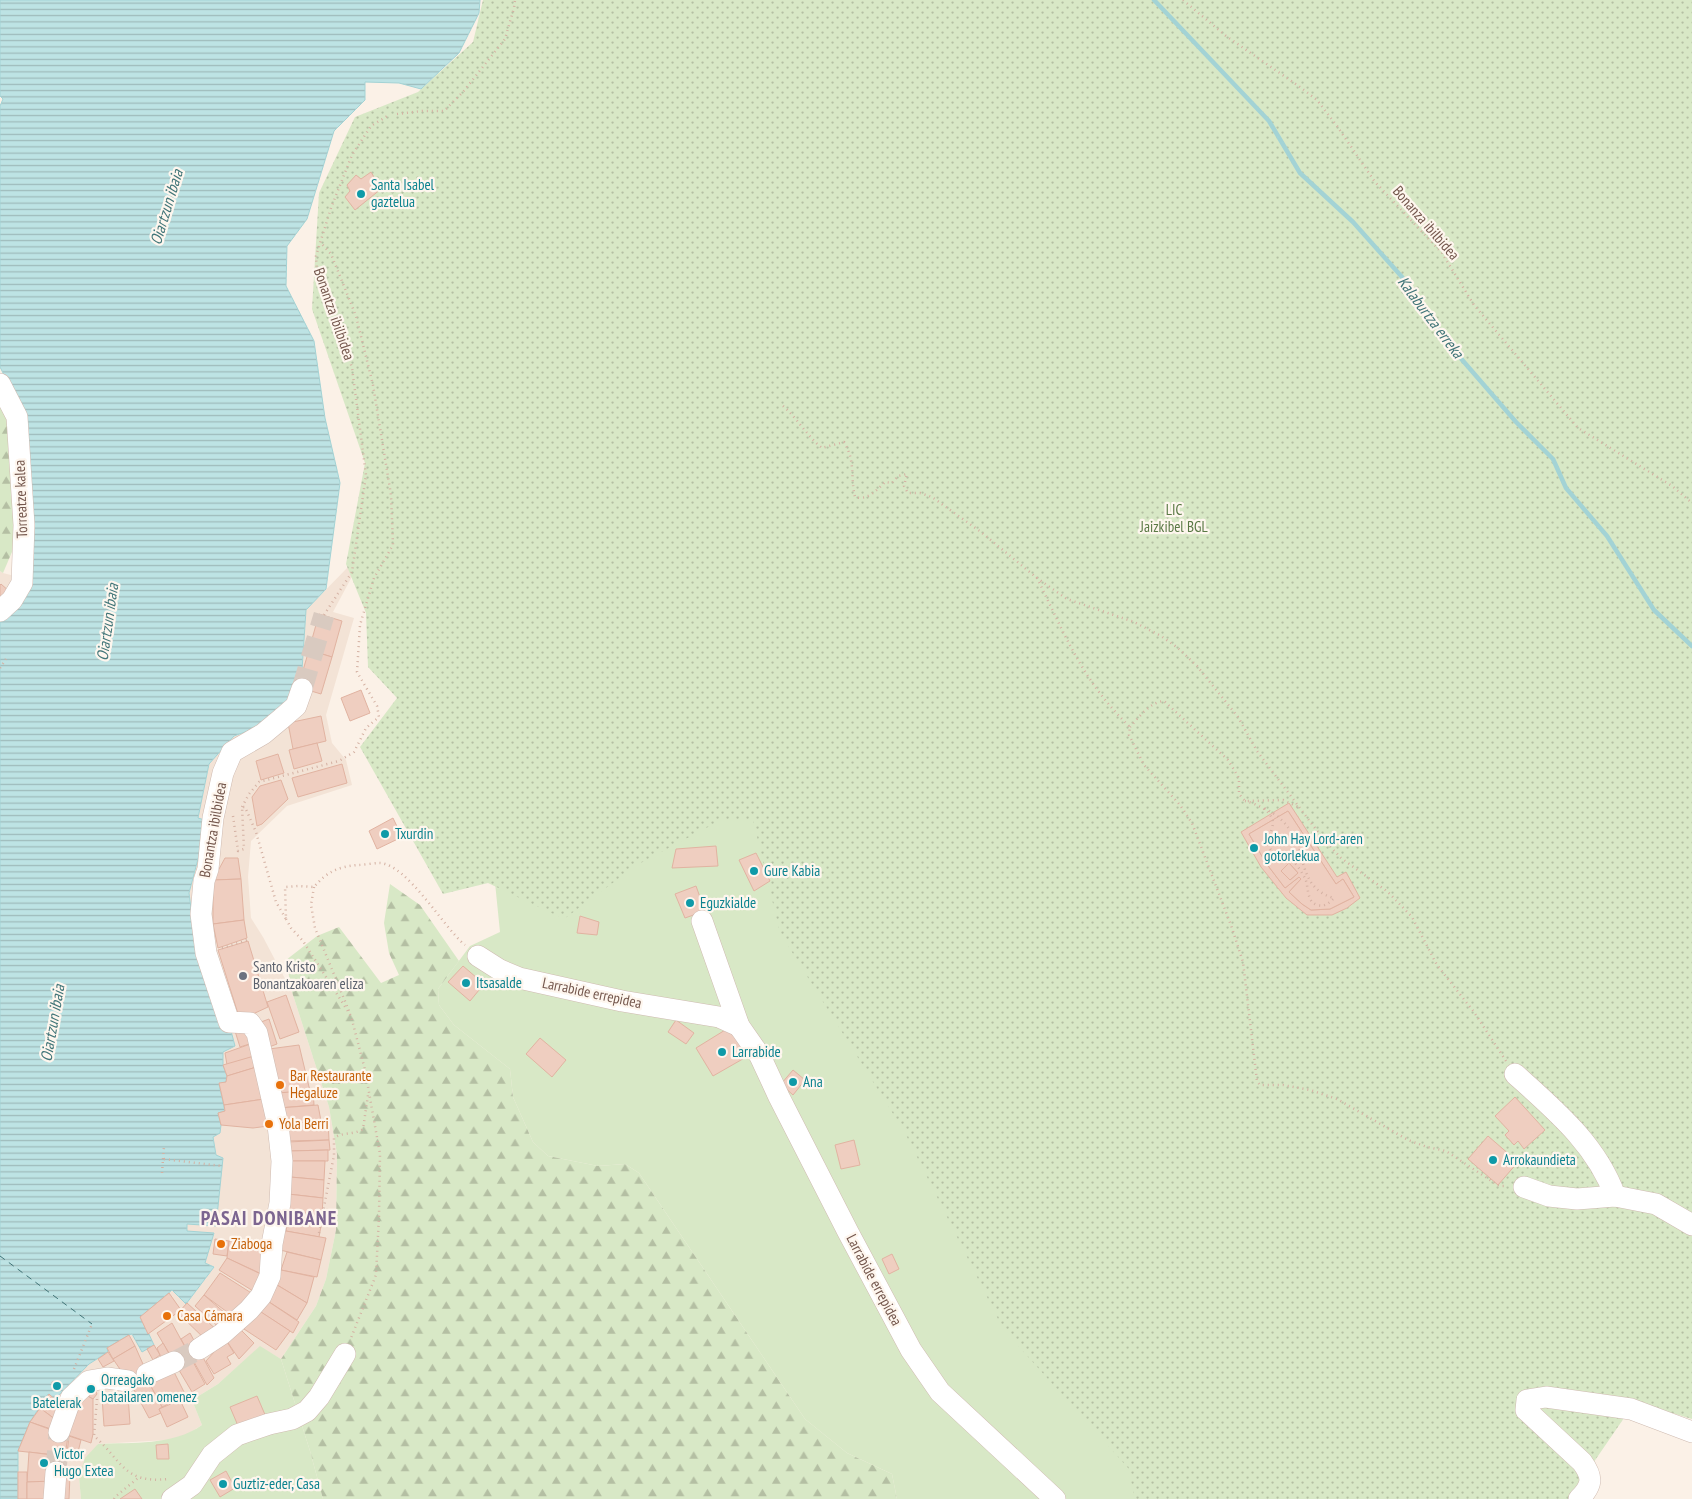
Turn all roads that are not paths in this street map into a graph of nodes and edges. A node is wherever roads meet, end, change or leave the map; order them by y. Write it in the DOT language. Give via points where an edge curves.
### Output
graph roads {
  1 [pos="0,384"];
  2 [pos="0,611"];
  3 [pos="302,689"];
  4 [pos="702,921"];
  5 [pos="478,956"];
  6 [pos="739,1026"];
  7 [pos="1515,1074"];
  8 [pos="1524,1187"];
  9 [pos="1615,1196"];
  10 [pos="1692,1225"];
  11 [pos="199,1349"];
  12 [pos="345,1354"];
  13 [pos="174,1362"];
  14 [pos="59,1432"];
  15 [pos="1692,1432"];
  16 [pos="56,1472"];
  17 [pos="54,1499"];
  18 [pos="172,1499"];
  19 [pos="1055,1499"];
  20 [pos="1579,1499"];
  1 -- 2 [label="street, Torreatze kalea" via="17,417 24,525 22,583 12,600"];
  3 -- 11 [label="street, Bonantza ibilbidea" via="296,706 263,734 232,752 222,773 213,818 200,914 206,953 229,1022 250,1023 257,1033 278,1126 282,1161 270,1276 261,1296 249,1310"];
  4 -- 6 [label="street, Larrabide errepidea"];
  5 -- 6 [label="street, Larrabide errepidea" via="520,978 622,1001 718,1017"];
  6 -- 19 [label="street, Larrabide errepidea" via="760,1056 911,1350 940,1392"];
  7 -- 9 [label="street" via="1574,1129 1597,1158"];
  8 -- 9 [label="street" via="1549,1196 1577,1199"];
  9 -- 10 [label="street" via="1656,1204"];
  12 -- 18 [label="street" via="307,1411 292,1419 237,1435 212,1455 192,1485"];
  13 -- 14 [label="street" via="138,1377 88,1381 71,1398"];
  15 -- 20 [label="street" via="1631,1409 1546,1397 1527,1400 1526,1410 1589,1471 1589,1485"];
  16 -- 17 [label="street"];
}
